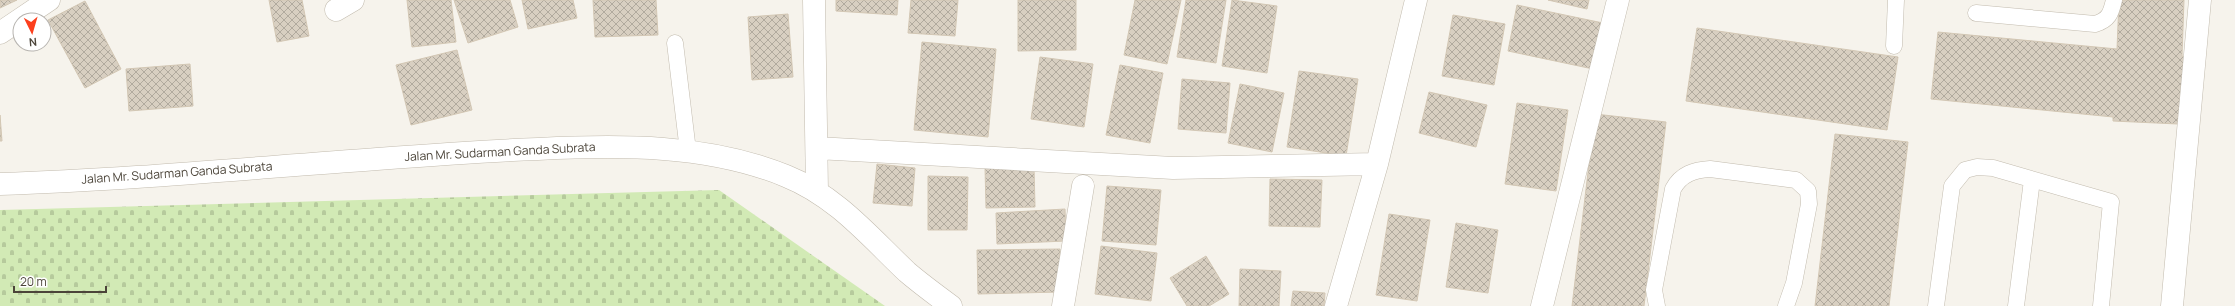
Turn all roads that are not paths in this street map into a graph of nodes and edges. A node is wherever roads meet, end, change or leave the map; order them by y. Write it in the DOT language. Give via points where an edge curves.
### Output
graph roads {
  1 [pos="49,0"];
  2 [pos="814,0"];
  3 [pos="1416,0"];
  4 [pos="1618,0"];
  5 [pos="1896,0"];
  6 [pos="2114,0"];
  7 [pos="2200,0"];
  8 [pos="1976,13"];
  9 [pos="0,33"];
  10 [pos="675,43"];
  11 [pos="1894,46"];
  12 [pos="817,148"];
  13 [pos="688,151"];
  14 [pos="1377,164"];
  15 [pos="2032,180"];
  16 [pos="0,184"];
  17 [pos="1083,186"];
  18 [pos="817,191"];
  19 [pos="951,306"];
  20 [pos="1063,306"];
  21 [pos="1336,306"];
  22 [pos="1542,306"];
  23 [pos="1657,306"];
  24 [pos="1786,306"];
  25 [pos="1936,306"];
  26 [pos="2016,306"];
  27 [pos="2101,306"];
  28 [pos="2172,306"];
  1 -- 9 [label="street"];
  2 -- 12 [label="street"];
  3 -- 14 [label="street"];
  4 -- 22 [label="street"];
  5 -- 11 [label="lane"];
  6 -- 8 [label="lane" via="2110,15 2096,24"];
  7 -- 28 [label="street"];
  10 -- 13 [label="lane"];
  12 -- 14 [label="street" via="1173,168"];
  12 -- 18 [label="street"];
  13 -- 16 [label="street, Jalan Mr. Sudarman Ganda Subrata" via="580,147 466,152 207,172"];
  13 -- 18 [label="street, Jalan Mr. Sudarman Ganda Subrata" via="747,162 787,176"];
  14 -- 21 [label="street"];
  15 -- 25 [label="lane" via="1993,168 1978,167 1966,170 1952,186"];
  15 -- 26 [label="lane"];
  15 -- 27 [label="lane" via="2111,202"];
  17 -- 20 [label="street"];
  18 -- 19 [label="street, Jalan Mr. Sudarman Ganda Subrata" via="842,209 908,273"];
  23 -- 24 [label="lane" via="1654,290 1673,189 1678,180 1686,174 1710,169 1796,180 1808,191 1809,204 1794,283"];
}
